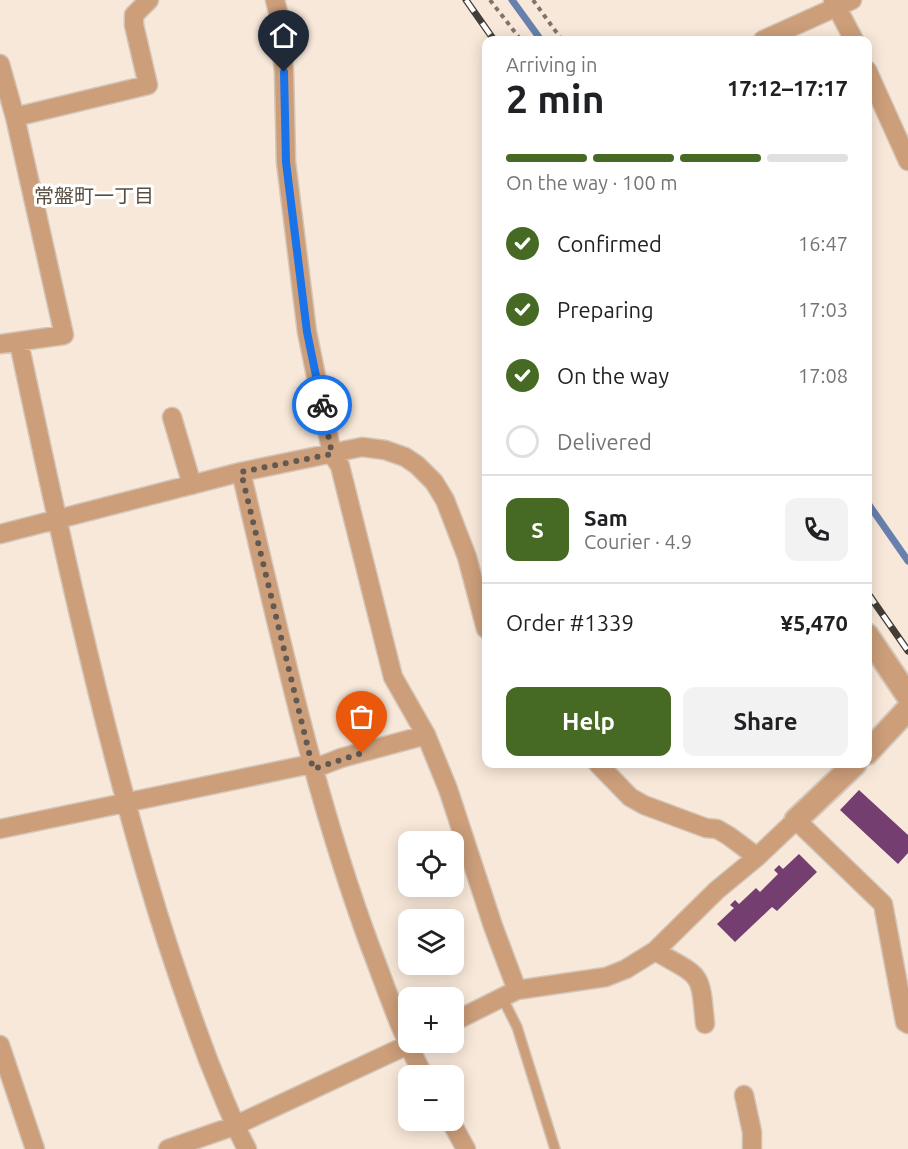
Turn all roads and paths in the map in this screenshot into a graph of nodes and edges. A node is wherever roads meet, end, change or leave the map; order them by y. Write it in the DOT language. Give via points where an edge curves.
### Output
graph roads {
  1 [pos="149,0"];
  2 [pos="274,0"];
  3 [pos="490,0"];
  4 [pos="533,0"];
  5 [pos="841,2"];
  6 [pos="518,36"];
  7 [pos="559,36"];
  8 [pos="772,36"];
  9 [pos="853,36"];
  10 [pos="0,64"];
  11 [pos="872,81"];
  12 [pos="15,117"];
  13 [pos="908,161"];
  14 [pos="19,343"];
  15 [pos="0,344"];
  16 [pos="172,417"];
  17 [pos="332,454"];
  18 [pos="241,472"];
  19 [pos="192,485"];
  20 [pos="57,519"];
  21 [pos="0,534"];
  22 [pos="482,614"];
  23 [pos="872,642"];
  24 [pos="908,696"];
  25 [pos="908,709"];
  26 [pos="426,735"];
  27 [pos="872,748"];
  28 [pos="312,766"];
  29 [pos="602,768"];
  30 [pos="851,768"];
  31 [pos="126,804"];
  32 [pos="796,820"];
  33 [pos="0,830"];
  34 [pos="757,857"];
  35 [pos="899,949"];
  36 [pos="656,951"];
  37 [pos="509,994"];
  38 [pos="398,1012"];
  39 [pos="464,1016"];
  40 [pos="705,1024"];
  41 [pos="908,1024"];
  42 [pos="0,1045"];
  43 [pos="398,1050"];
  44 [pos="744,1095"];
  45 [pos="234,1126"];
  46 [pos="456,1131"];
  47 [pos="35,1149"];
  48 [pos="168,1149"];
  49 [pos="247,1149"];
  50 [pos="466,1149"];
  51 [pos="555,1149"];
  52 [pos="752,1149"];
  1 -- 12 [label="street" via="134,15 148,85"];
  2 -- 17 [label="street" via="284,72 286,162 306,321"];
  3 -- 6 [label="path"];
  4 -- 7 [label="path"];
  5 -- 8 [label="street"];
  5 -- 9 [label="street"];
  10 -- 12 [label="street"];
  11 -- 13 [label="street"];
  12 -- 14 [label="street" via="64,335"];
  14 -- 15 [label="street"];
  14 -- 20 [label="street"];
  16 -- 19 [label="street"];
  17 -- 18 [label="street"];
  17 -- 22 [label="street" via="362,447 385,450 411,461 434,482 467,557"];
  17 -- 26 [label="street" via="340,466 393,677"];
  18 -- 19 [label="street"];
  18 -- 28 [label="street"];
  19 -- 20 [label="street"];
  20 -- 21 [label="street"];
  20 -- 31 [label="street"];
  23 -- 24 [label="street"];
  25 -- 27 [label="street"];
  26 -- 28 [label="street"];
  26 -- 37 [label="street" via="493,926"];
  28 -- 31 [label="street"];
  28 -- 38 [label="street" via="355,905"];
  29 -- 34 [label="street" via="630,797 717,829"];
  30 -- 32 [label="street"];
  31 -- 33 [label="street"];
  31 -- 45 [label="street" via="189,1010"];
  32 -- 34 [label="street"];
  32 -- 35 [label="street" via="883,904"];
  34 -- 36 [label="street" via="717,890"];
  35 -- 41 [label="street"];
  36 -- 37 [label="street" via="606,978"];
  36 -- 40 [label="street" via="696,975 702,985"];
  37 -- 39 [label="street"];
  37 -- 51 [label="lane"];
  42 -- 47 [label="street"];
  43 -- 45 [label="street"];
  44 -- 52 [label="street"];
  45 -- 48 [label="street"];
  45 -- 49 [label="street"];
  46 -- 50 [label="street"];
}
